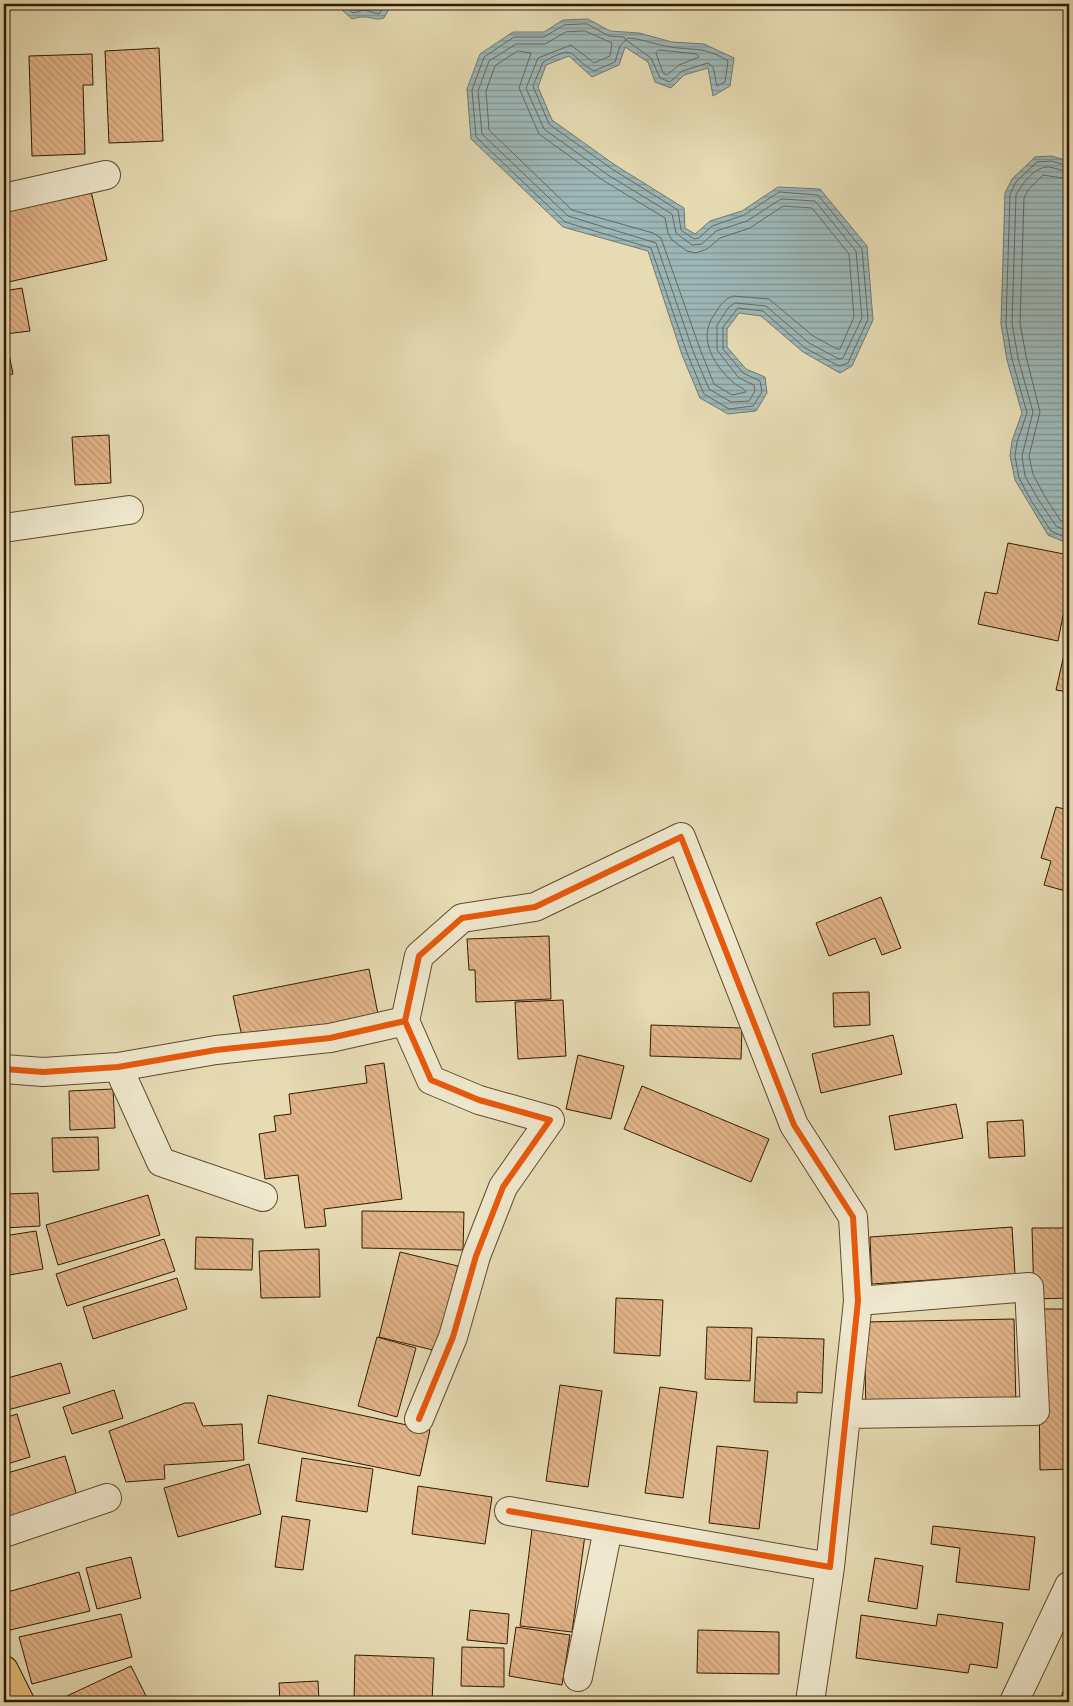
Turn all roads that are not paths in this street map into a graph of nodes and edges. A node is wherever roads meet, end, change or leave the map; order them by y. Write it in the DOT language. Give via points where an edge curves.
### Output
graph roads {
  1 [pos="106,175"];
  2 [pos="4,198"];
  3 [pos="129,510"];
  4 [pos="4,528"];
  5 [pos="405,1021"];
  6 [pos="118,1066"];
  7 [pos="4,1069"];
  8 [pos="263,1196"];
  9 [pos="858,1301"];
  10 [pos="848,1414"];
  11 [pos="419,1419"];
  12 [pos="107,1498"];
  13 [pos="509,1511"];
  14 [pos="608,1528"];
  15 [pos="4,1533"];
  16 [pos="830,1567"];
  17 [pos="1069,1586"];
  18 [pos="4,1670"];
  19 [pos="578,1677"];
  20 [pos="20,1702"];
  21 [pos="810,1702"];
  22 [pos="1014,1702"];
  1 -- 2 [label="street"];
  3 -- 4 [label="street"];
  5 -- 6 [label="street" via="330,1038 216,1050"];
  5 -- 9 [label="street" via="419,956 462,918 535,907 681,838 794,1124 853,1217"];
  5 -- 11 [label="street" via="431,1080 479,1100 550,1120 503,1187 476,1256 453,1337"];
  6 -- 7 [label="street" via="43,1072"];
  6 -- 8 [label="street" via="161,1162"];
  9 -- 10 [label="street"];
  9 -- 10 [label="street" via="1030,1287 1035,1411"];
  10 -- 16 [label="street"];
  12 -- 15 [label="street"];
  13 -- 14 [label="street"];
  14 -- 16 [label="street"];
  14 -- 19 [label="street"];
  16 -- 21 [label="street"];
  17 -- 22 [label="street"];
  18 -- 20 [label="main road"];
}
